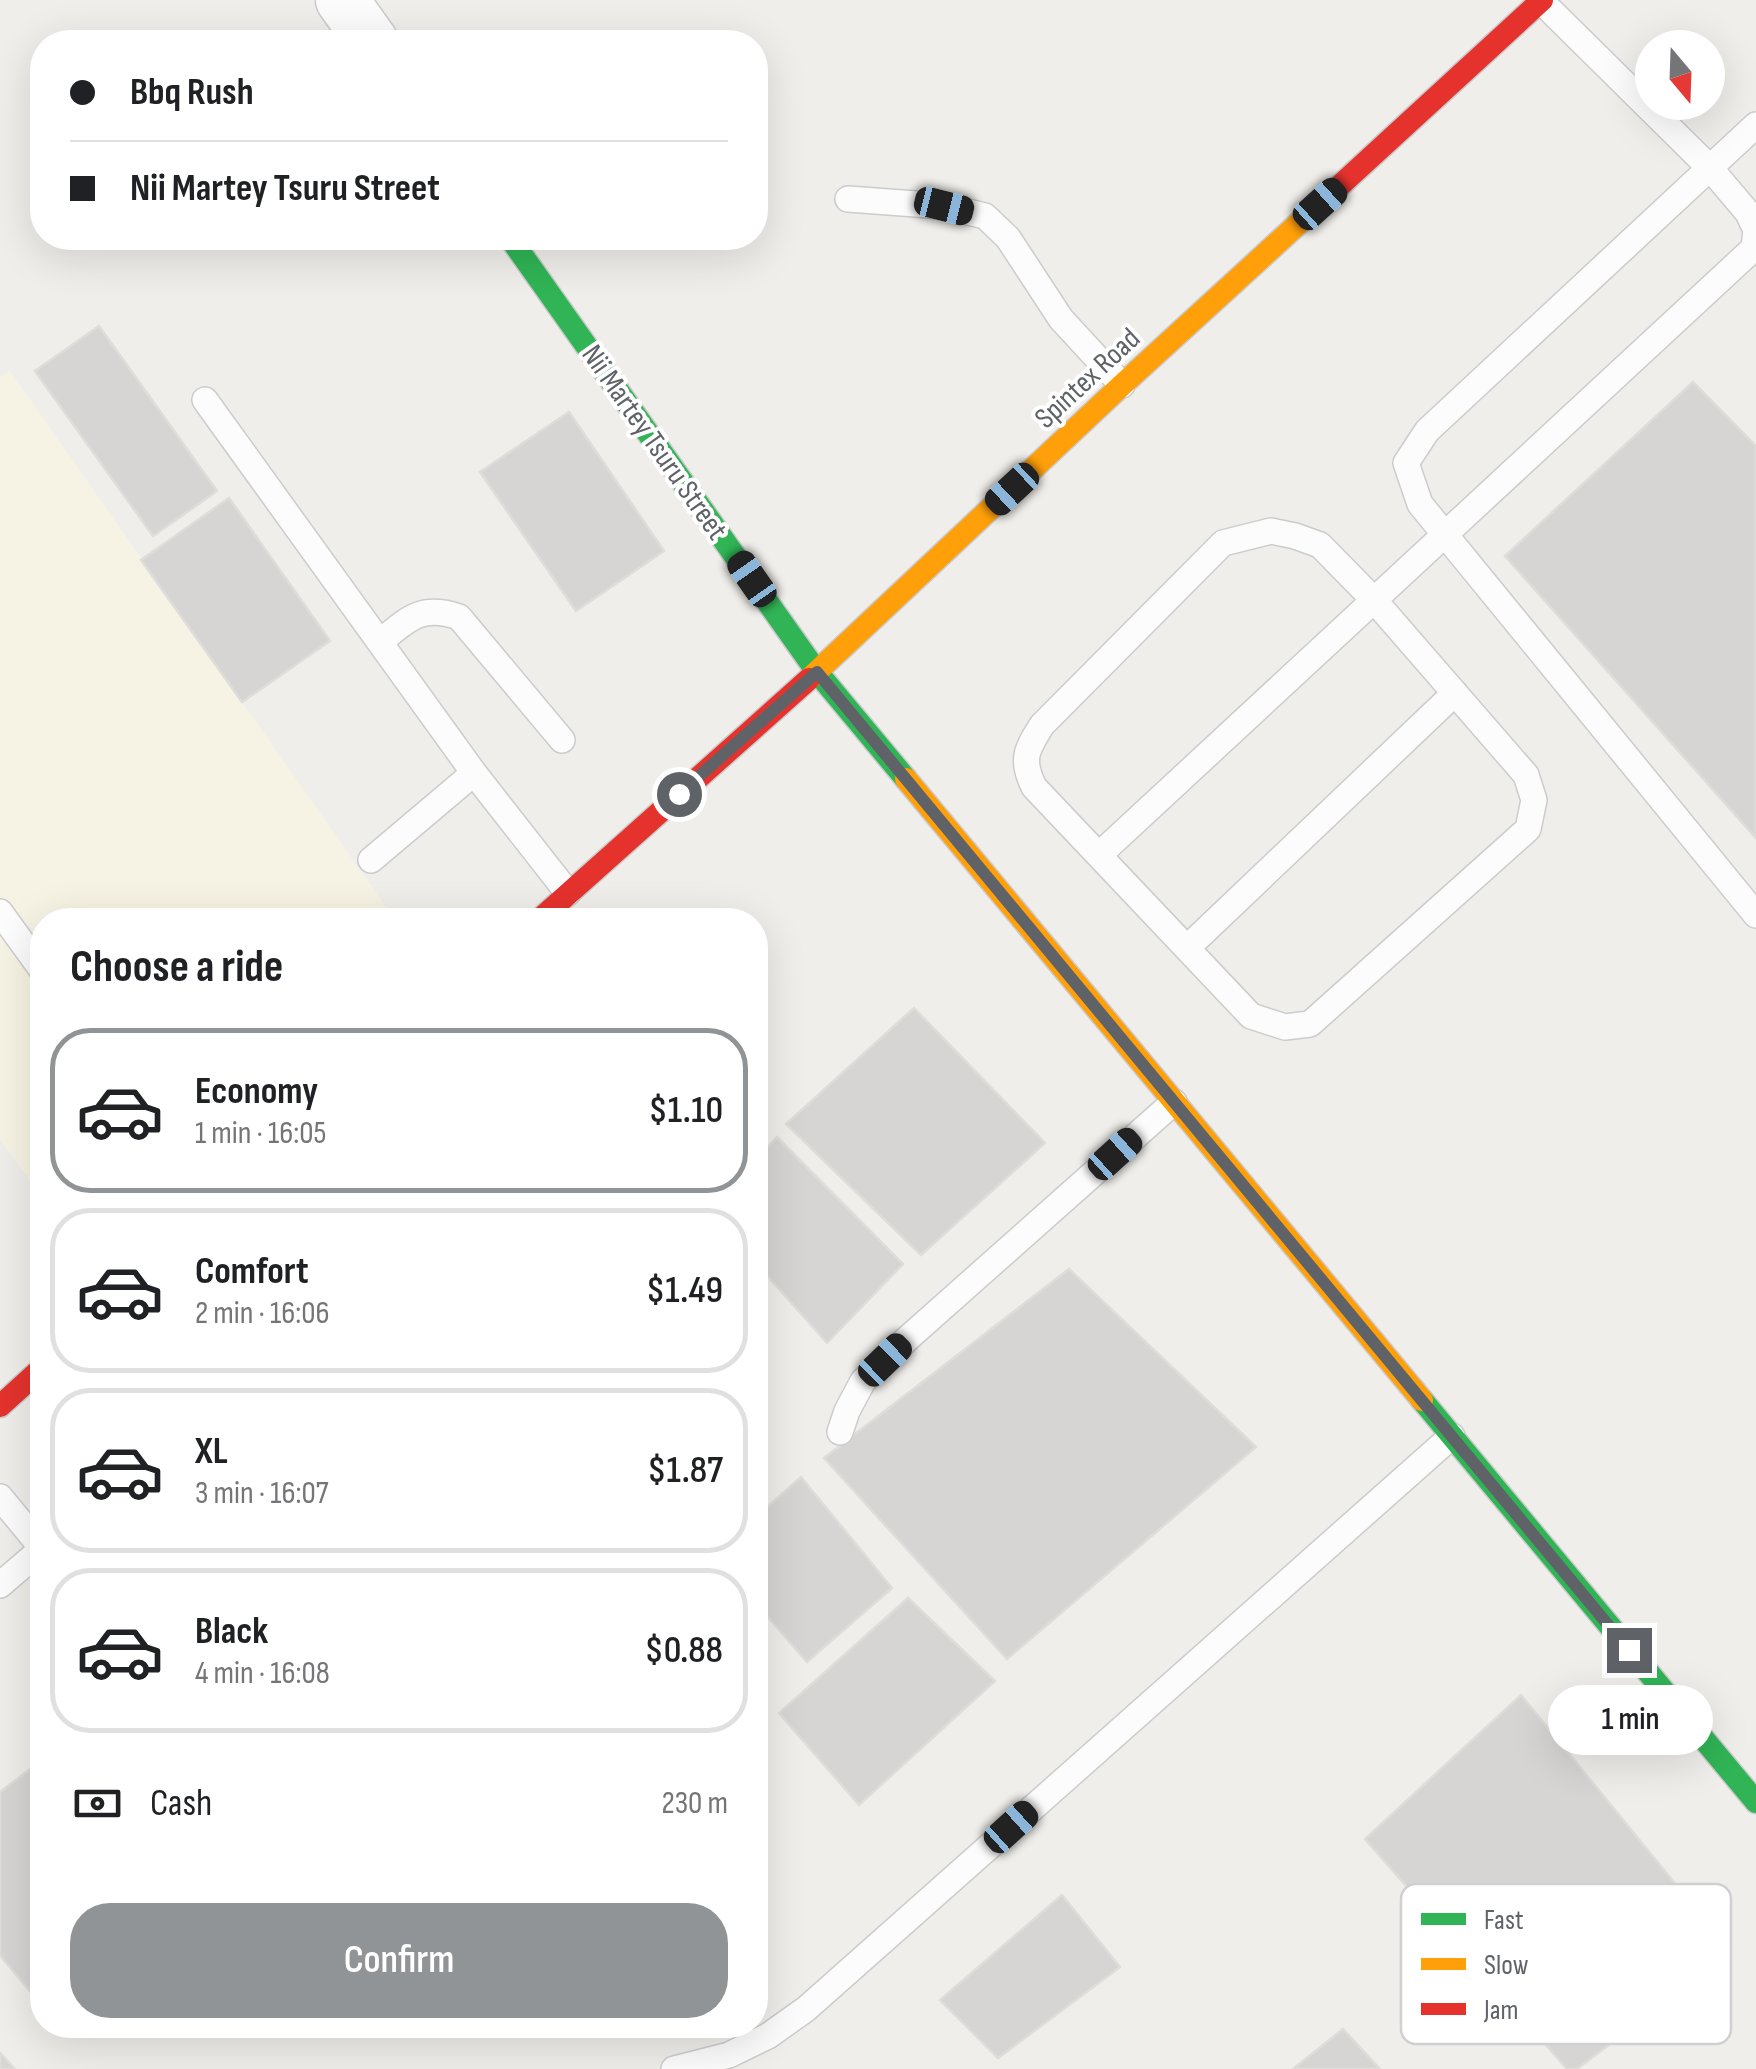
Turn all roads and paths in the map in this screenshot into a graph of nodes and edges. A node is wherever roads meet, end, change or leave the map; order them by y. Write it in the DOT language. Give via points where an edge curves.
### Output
graph roads {
  1 [pos="342,0"];
  2 [pos="1542,0"];
  3 [pos="363,30"];
  4 [pos="1756,125"];
  5 [pos="1710,168"];
  6 [pos="848,199"];
  7 [pos="518,250"];
  8 [pos="1122,385"];
  9 [pos="204,400"];
  10 [pos="1446,534"];
  11 [pos="1374,600"];
  12 [pos="380,642"];
  13 [pos="817,672"];
  14 [pos="1455,693"];
  15 [pos="562,740"];
  16 [pos="474,772"];
  17 [pos="1099,856"];
  18 [pos="371,860"];
  19 [pos="568,893"];
  20 [pos="552,908"];
  21 [pos="0,912"];
  22 [pos="1756,915"];
  23 [pos="1187,948"];
  24 [pos="30,953"];
  25 [pos="1174,1102"];
  26 [pos="30,1379"];
  27 [pos="0,1406"];
  28 [pos="840,1432"];
  29 [pos="1452,1436"];
  30 [pos="0,1497"];
  31 [pos="30,1534"];
  32 [pos="30,1559"];
  33 [pos="0,1585"];
  34 [pos="1756,1802"];
  35 [pos="768,2036"];
  36 [pos="764,2038"];
  37 [pos="674,2069"];
  1 -- 3 [label="street"];
  2 -- 5 [label="lane"];
  2 -- 8 [label="street, Spintex Road"];
  4 -- 5 [label="lane"];
  5 -- 10 [label="lane" via="1427,431 1406,464 1420,504"];
  5 -- 10 [label="lane" via="1748,213 1756,230 1754,248"];
  6 -- 8 [label="lane" via="985,216 1008,238 1061,319"];
  7 -- 13 [label="street, Nii Martey Tsuru Street"];
  8 -- 13 [label="street, Spintex Road"];
  9 -- 12 [label="lane"];
  10 -- 11 [label="lane"];
  10 -- 22 [label="lane"];
  11 -- 14 [label="lane"];
  11 -- 17 [label="lane"];
  11 -- 17 [label="lane" via="1320,546 1295,536 1271,531 1223,543 1042,725 1026,749 1034,787"];
  12 -- 15 [label="lane" via="429,612 459,616"];
  12 -- 16 [label="lane"];
  13 -- 19 [label="street, Spintex Road"];
  13 -- 25 [label="street, Nii Martey Tsuru Street"];
  14 -- 23 [label="lane"];
  14 -- 23 [label="lane" via="1526,775 1534,800 1528,828 1310,1024 1285,1027 1251,1016"];
  16 -- 18 [label="lane"];
  16 -- 19 [label="lane"];
  17 -- 23 [label="lane"];
  19 -- 20 [label="street, Spintex Road"];
  21 -- 24 [label="lane"];
  25 -- 28 [label="lane" via="863,1382"];
  25 -- 29 [label="street, Nii Martey Tsuru Street"];
  26 -- 27 [label="street"];
  29 -- 34 [label="street, Nii Martey Tsuru Street"];
  29 -- 35 [label="lane" via="806,2010"];
  30 -- 31 [label="lane"];
  32 -- 33 [label="lane"];
  36 -- 37 [label="lane"];
}
